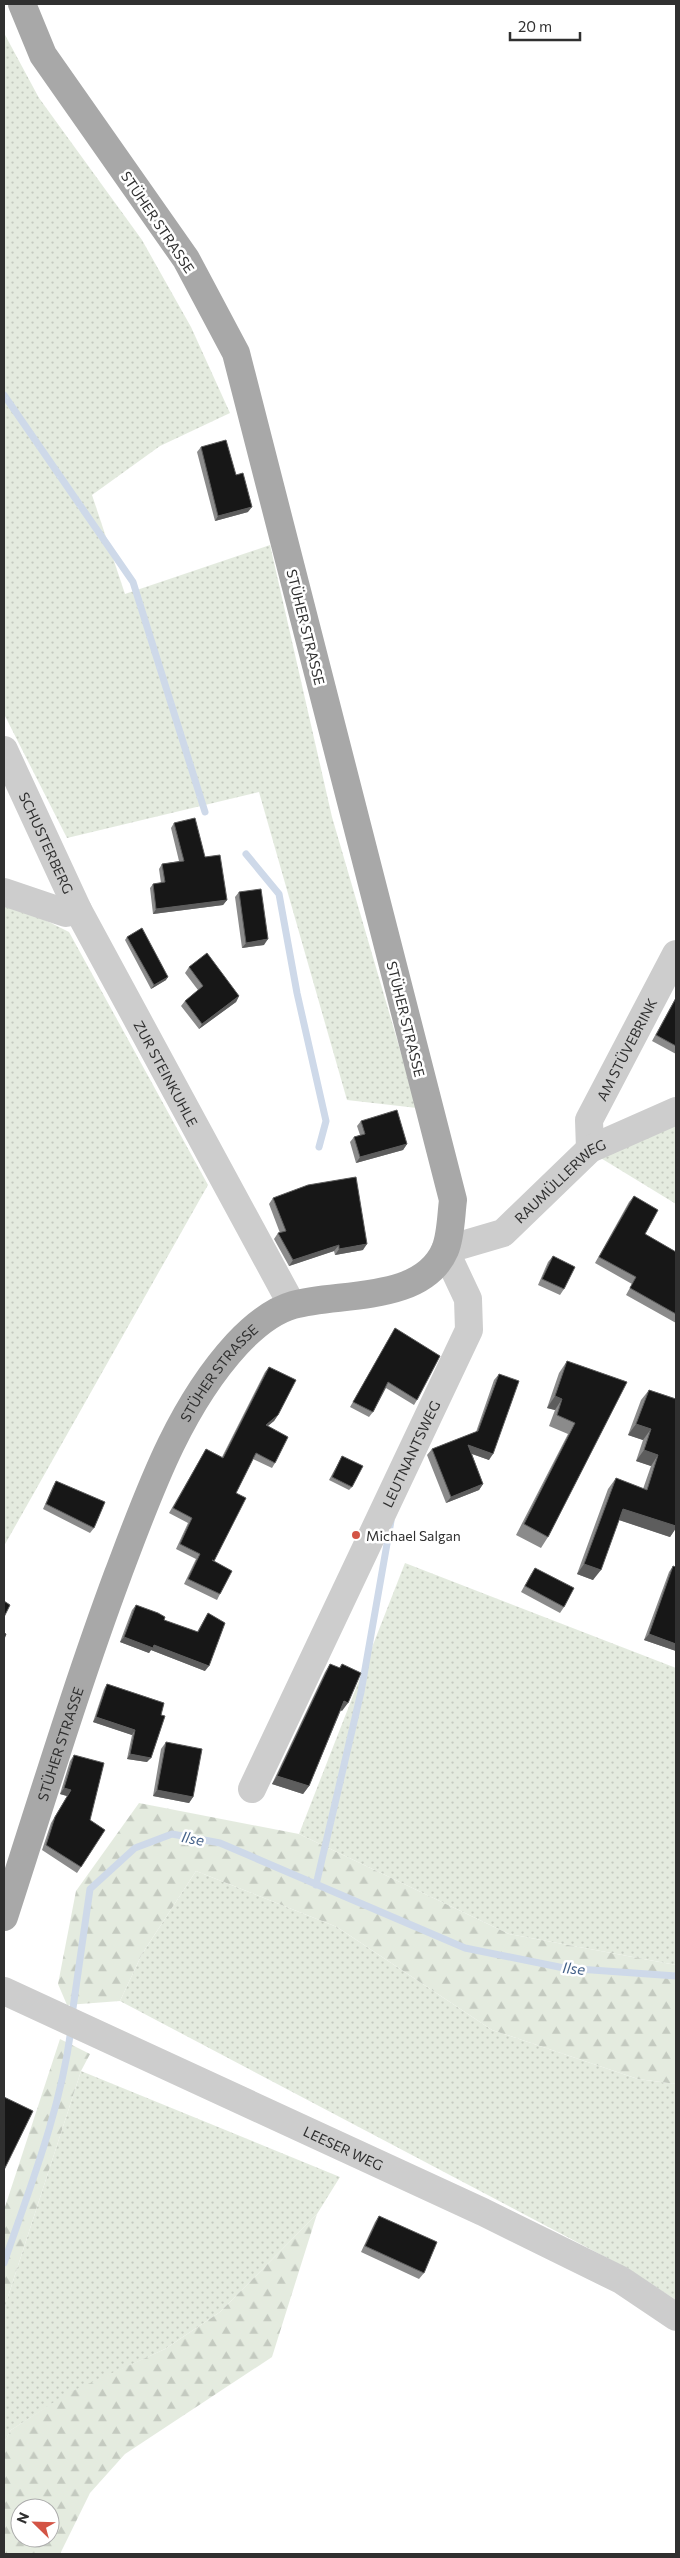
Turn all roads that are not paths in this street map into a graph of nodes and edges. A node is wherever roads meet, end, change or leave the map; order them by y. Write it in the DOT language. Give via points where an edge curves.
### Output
graph roads {
  1 [pos="22,4"];
  2 [pos="4,750"];
  3 [pos="4,892"];
  4 [pos="78,910"];
  5 [pos="676,954"];
  6 [pos="676,1111"];
  7 [pos="590,1149"];
  8 [pos="445,1250"];
  9 [pos="292,1306"];
  10 [pos="252,1789"];
  11 [pos="4,1917"];
  12 [pos="4,1991"];
  13 [pos="676,2317"];
  1 -- 8 [label="main road, STÜHER STRASSE" via="43,55 186,259 236,353 453,1200"];
  2 -- 4 [label="street, SCHUSTERBERG"];
  3 -- 4 [label="street" via="66,913"];
  4 -- 9 [label="street, ZUR STEINKUHLE"];
  5 -- 7 [label="street, AM STÜVEBRINK" via="589,1120"];
  6 -- 7 [label="street, RAUMÜLLERWEG"];
  7 -- 8 [label="street, RAUMÜLLERWEG" via="504,1233"];
  8 -- 9 [label="main road, STÜHER STRASSE" via="425,1277 392,1290"];
  8 -- 10 [label="street, LEUTNANTSWEG" via="468,1299 469,1330"];
  9 -- 11 [label="main road, STÜHER STRASSE" via="264,1319 219,1367 188,1414 152,1484 99,1627"];
  12 -- 13 [label="street, LEESER WEG" via="578,2259 621,2280"];
}
